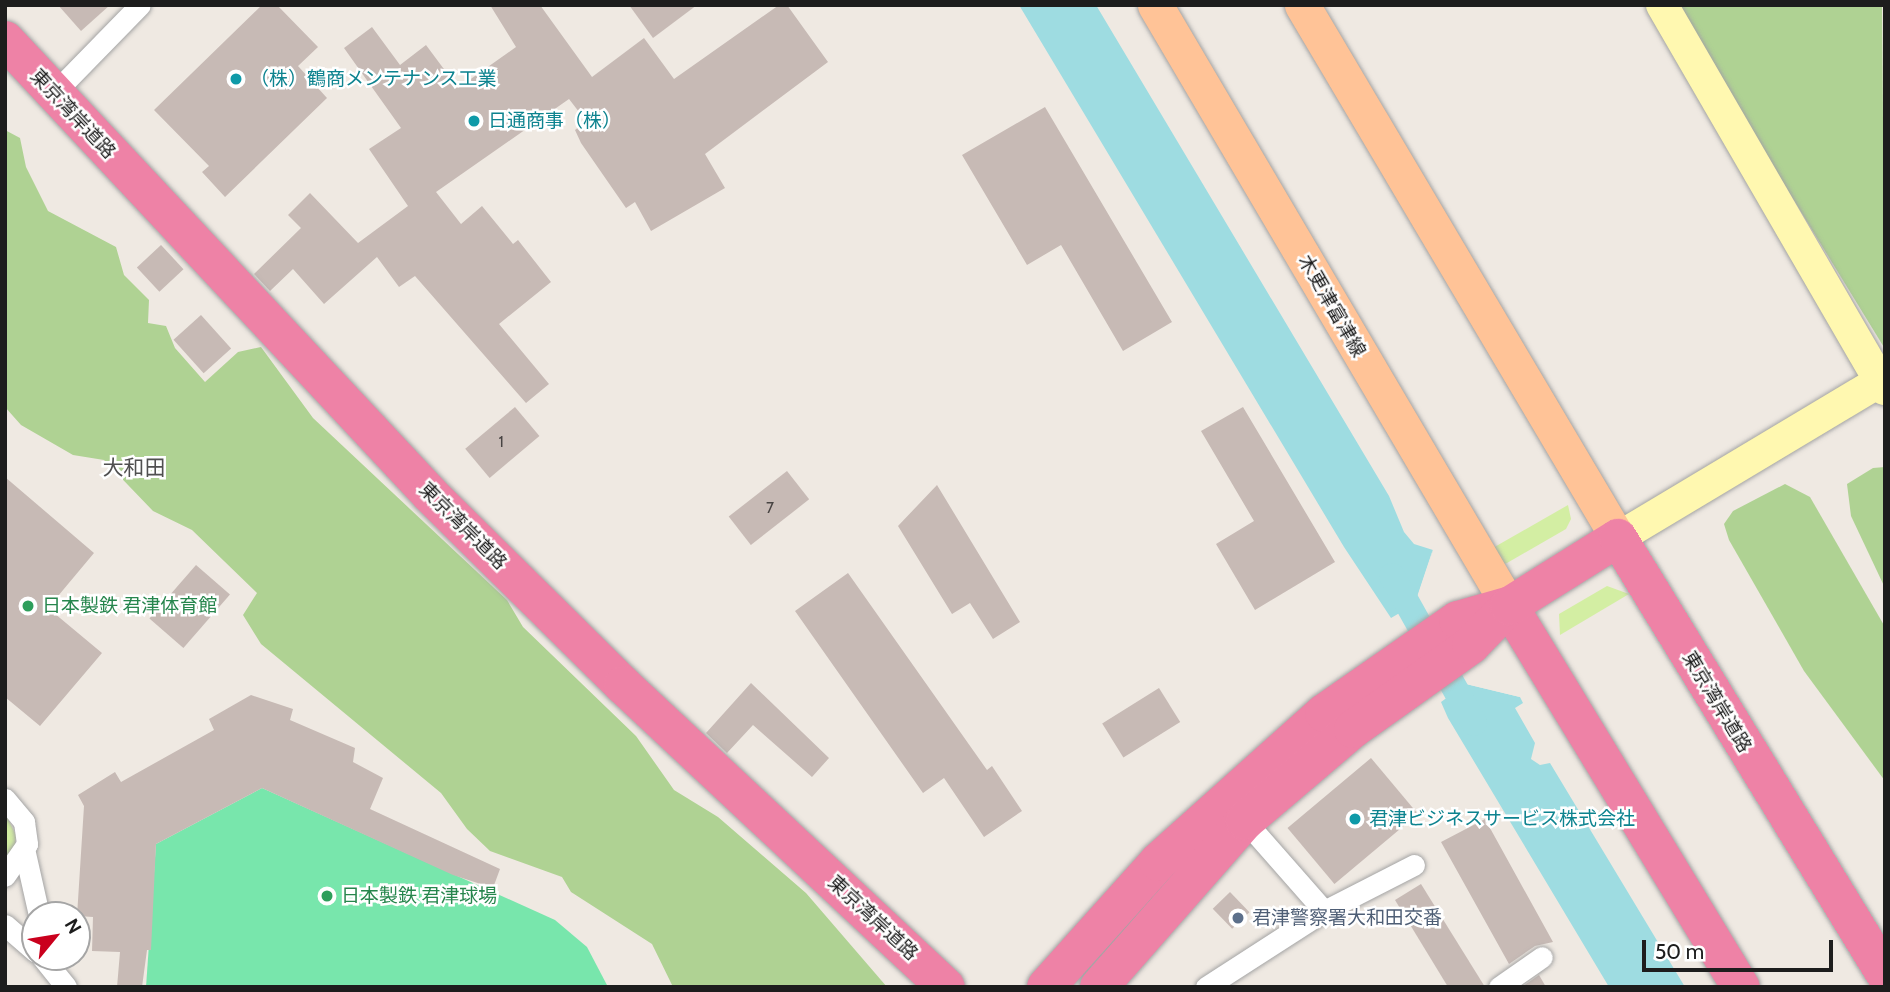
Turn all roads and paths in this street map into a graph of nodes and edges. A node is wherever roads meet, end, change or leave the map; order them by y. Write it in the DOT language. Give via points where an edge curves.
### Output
graph roads {
  1 [pos="140,5"];
  2 [pos="1155,5"];
  3 [pos="1302,5"];
  4 [pos="1662,5"];
  5 [pos="5,40"];
  6 [pos="53,94"];
  7 [pos="1882,385"];
  8 [pos="1618,538"];
  9 [pos="1494,615"];
  10 [pos="1405,672"];
  11 [pos="5,799"];
  12 [pos="1245,821"];
  13 [pos="24,853"];
  14 [pos="1414,865"];
  15 [pos="5,876"];
  16 [pos="36,901"];
  17 [pos="1324,911"];
  18 [pos="5,925"];
  19 [pos="21,939"];
  20 [pos="1542,957"];
  21 [pos="55,971"];
  22 [pos="1885,974"];
  23 [pos="1230,980"];
  24 [pos="66,987"];
  25 [pos="946,987"];
  26 [pos="1046,987"];
  27 [pos="1099,987"];
  28 [pos="1206,987"];
  29 [pos="1499,987"];
  30 [pos="1741,987"];
  1 -- 6 [label="street"];
  2 -- 9 [label="main road, 木更津富津線"];
  3 -- 8 [label="main road"];
  4 -- 7 [label="street"];
  5 -- 6 [label="highway, 東京湾岸道路"];
  6 -- 25 [label="highway, 東京湾岸道路" via="430,494 623,685"];
  7 -- 8 [label="street"];
  8 -- 9 [label="highway"];
  8 -- 22 [label="highway, 東京湾岸道路"];
  9 -- 10 [label="highway" via="1471,645"];
  9 -- 30 [label="highway"];
  10 -- 12 [label="highway"];
  10 -- 26 [label="highway" via="1324,713 1197,824"];
  11 -- 13 [label="street" via="24,822"];
  12 -- 17 [label="street"];
  12 -- 27 [label="highway"];
  13 -- 15 [label="street"];
  13 -- 16 [label="street"];
  14 -- 17 [label="street"];
  17 -- 23 [label="street"];
  18 -- 19 [label="street"];
  20 -- 29 [label="street"];
  21 -- 24 [label="street"];
  23 -- 28 [label="street"];
}
